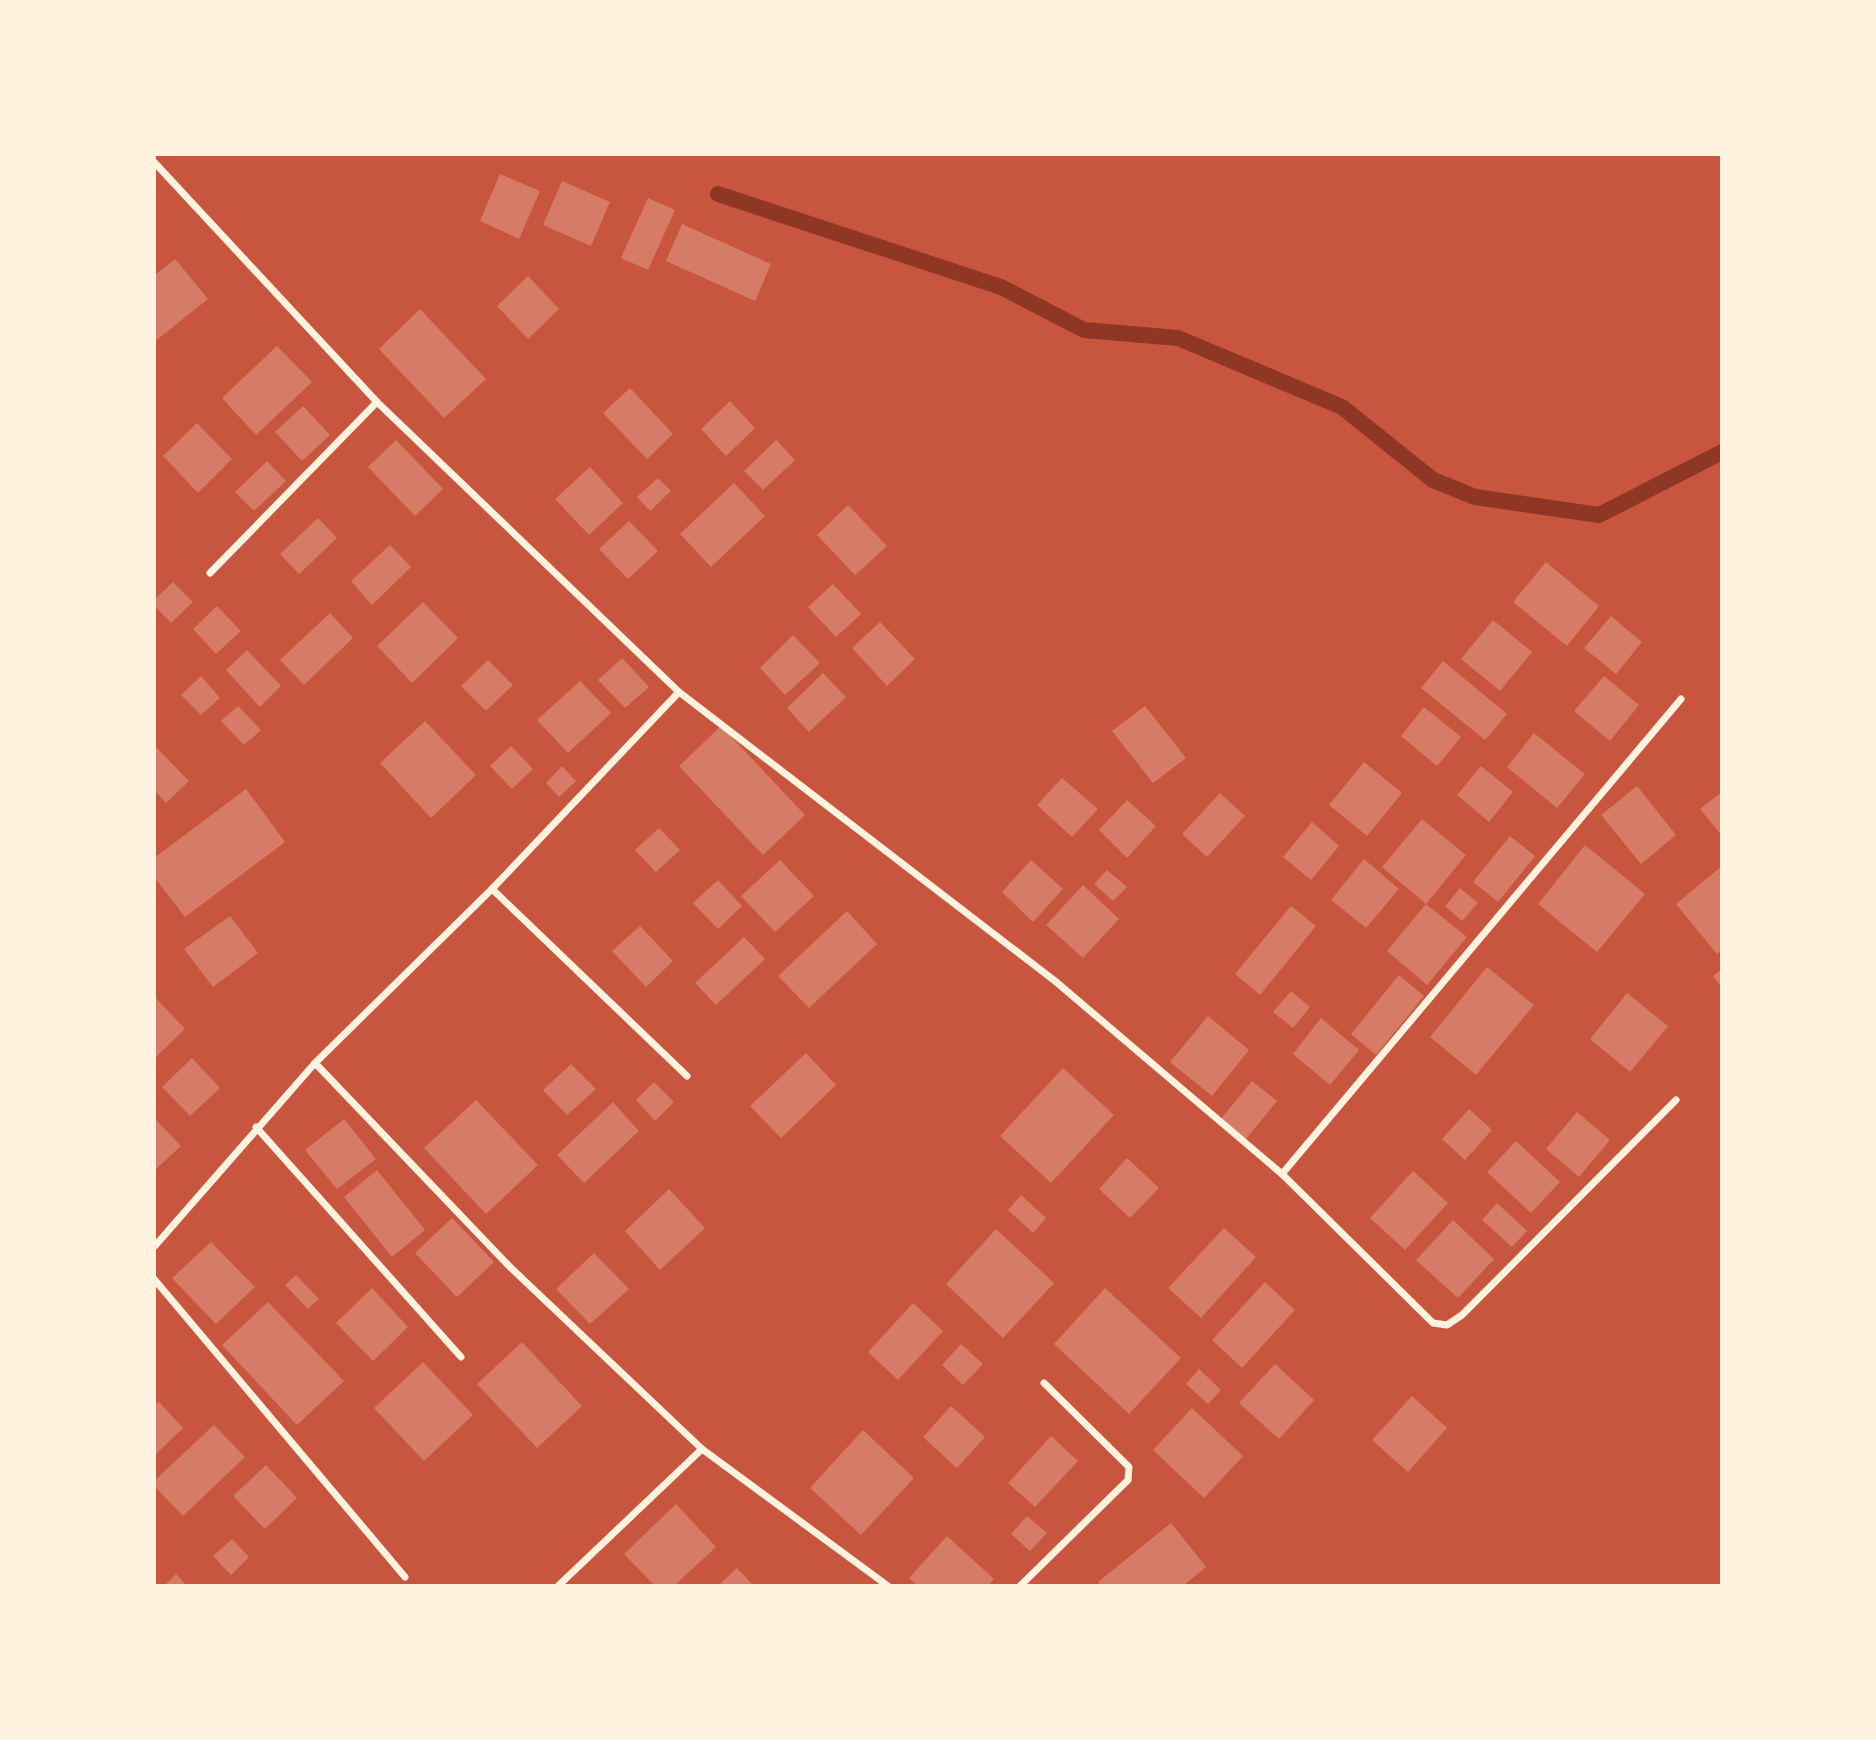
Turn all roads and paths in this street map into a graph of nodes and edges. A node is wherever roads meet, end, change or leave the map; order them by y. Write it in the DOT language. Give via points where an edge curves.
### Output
graph roads {
  1 [pos="154,162"];
  2 [pos="377,402"];
  3 [pos="210,573"];
  4 [pos="679,692"];
  5 [pos="1681,699"];
  6 [pos="492,889"];
  7 [pos="315,1063"];
  8 [pos="687,1076"];
  9 [pos="1676,1100"];
  10 [pos="256,1127"];
  11 [pos="1282,1174"];
  12 [pos="154,1247"];
  13 [pos="154,1279"];
  14 [pos="461,1357"];
  15 [pos="1044,1383"];
  16 [pos="702,1449"];
  17 [pos="405,1577"];
  18 [pos="558,1586"];
  19 [pos="888,1586"];
  20 [pos="1020,1586"];
  1 -- 2 [label="street"];
  2 -- 3 [label="street"];
  2 -- 4 [label="street"];
  4 -- 6 [label="street"];
  4 -- 11 [label="street" via="1055,981"];
  5 -- 11 [label="street"];
  6 -- 7 [label="street"];
  6 -- 8 [label="street"];
  7 -- 10 [label="street"];
  7 -- 16 [label="street" via="511,1268"];
  9 -- 11 [label="street" via="1447,1325 1433,1323"];
  10 -- 12 [label="street"];
  10 -- 14 [label="street"];
  13 -- 17 [label="street"];
  15 -- 20 [label="street" via="1129,1467 1128,1480"];
  16 -- 18 [label="street"];
  16 -- 19 [label="street"];
}
